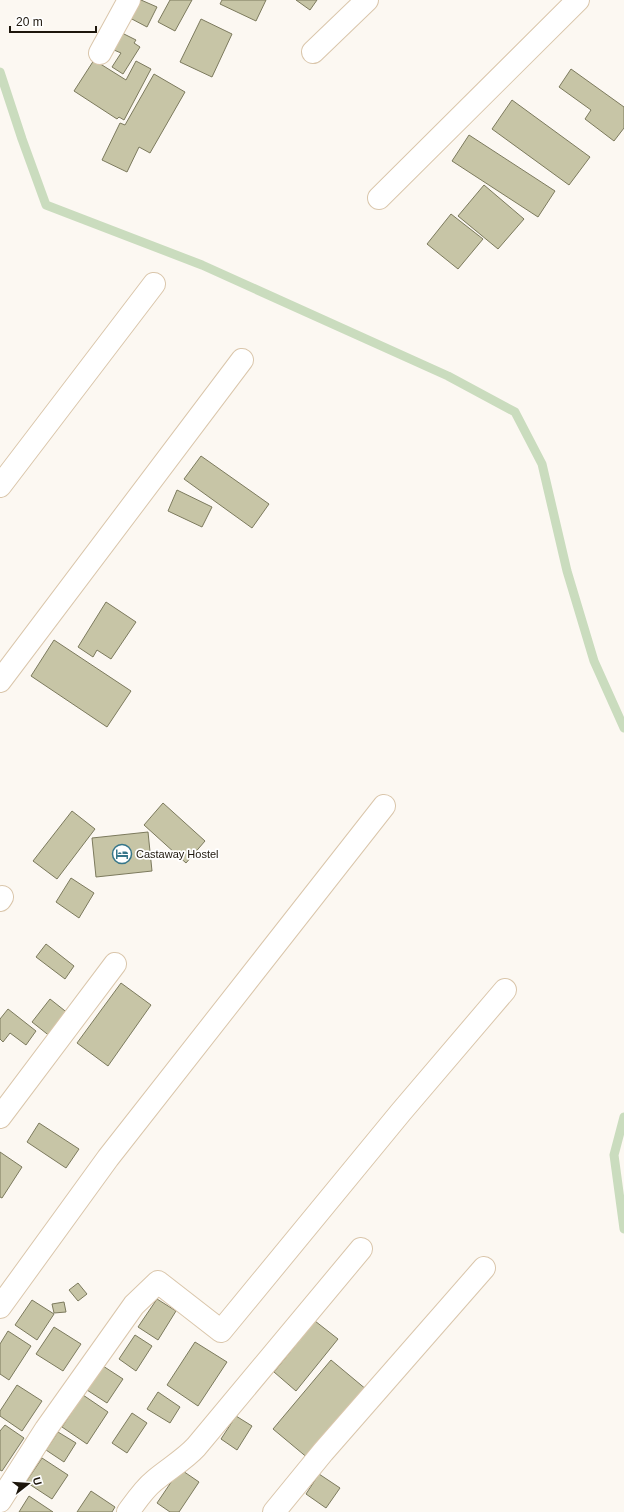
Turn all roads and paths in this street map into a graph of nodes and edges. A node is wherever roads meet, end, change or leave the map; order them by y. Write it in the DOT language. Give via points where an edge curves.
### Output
graph roads {
  1 [pos="129,0"];
  2 [pos="367,0"];
  3 [pos="578,0"];
  4 [pos="313,52"];
  5 [pos="100,53"];
  6 [pos="380,198"];
  7 [pos="154,284"];
  8 [pos="242,360"];
  9 [pos="0,486"];
  10 [pos="0,681"];
  11 [pos="384,806"];
  12 [pos="116,964"];
  13 [pos="505,990"];
  14 [pos="0,1117"];
  15 [pos="361,1249"];
  16 [pos="484,1268"];
  17 [pos="0,1308"];
  18 [pos="0,1501"];
  19 [pos="128,1512"];
  20 [pos="274,1512"];
  1 -- 5 [label="street"];
  2 -- 4 [label="street"];
  3 -- 6 [label="street"];
  7 -- 9 [label="street"];
  8 -- 10 [label="street"];
  11 -- 17 [label="street" via="108,1158"];
  12 -- 14 [label="street"];
  13 -- 18 [label="street" via="221,1331 158,1282 134,1304 46,1429"];
  15 -- 19 [label="street" via="196,1447 187,1457 154,1481 136,1499"];
  16 -- 20 [label="street" via="323,1452"];
}
